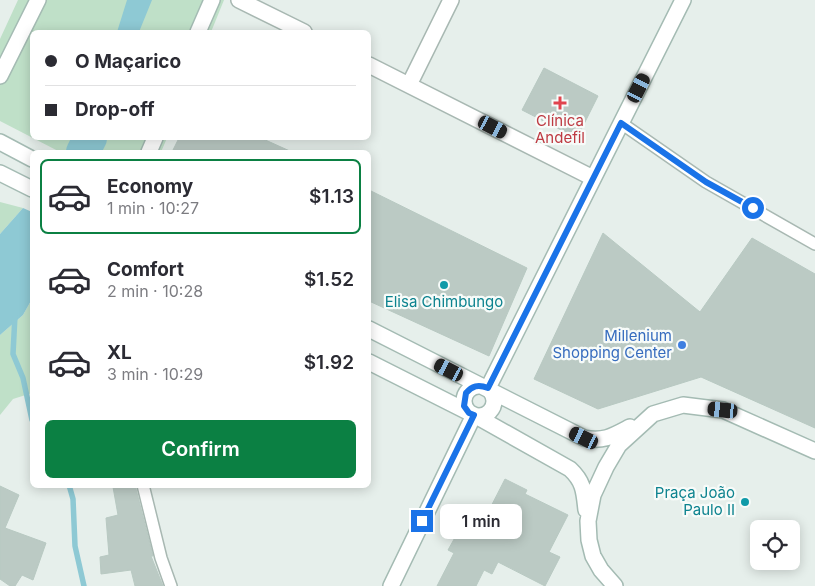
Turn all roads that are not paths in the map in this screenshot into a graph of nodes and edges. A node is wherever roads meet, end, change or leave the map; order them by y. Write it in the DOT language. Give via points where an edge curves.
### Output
graph roads {
  1 [pos="38,0"];
  2 [pos="212,0"];
  3 [pos="239,0"];
  4 [pos="451,0"];
  5 [pos="683,0"];
  6 [pos="199,30"];
  7 [pos="300,30"];
  8 [pos="371,66"];
  9 [pos="0,76"];
  10 [pos="409,85"];
  11 [pos="621,123"];
  12 [pos="0,142"];
  13 [pos="30,158"];
  14 [pos="0,173"];
  15 [pos="593,178"];
  16 [pos="29,187"];
  17 [pos="815,244"];
  18 [pos="371,330"];
  19 [pos="371,363"];
  20 [pos="488,388"];
  21 [pos="653,414"];
  22 [pos="474,415"];
  23 [pos="815,451"];
  24 [pos="145,488"];
  25 [pos="589,540"];
  26 [pos="171,586"];
  27 [pos="391,586"];
  28 [pos="615,586"];
  1 -- 9 [label="street"];
  2 -- 6 [label="street"];
  3 -- 7 [label="street"];
  4 -- 10 [label="street"];
  5 -- 11 [label="street"];
  8 -- 10 [label="street"];
  10 -- 15 [label="street"];
  11 -- 15 [label="street"];
  11 -- 17 [label="lane" via="706,182"];
  12 -- 13 [label="street"];
  14 -- 16 [label="street"];
  15 -- 20 [label="street"];
  18 -- 20 [label="street"];
  19 -- 22 [label="street"];
  20 -- 21 [label="street" via="584,438 596,440 610,438"];
  20 -- 22 [label="street" via="493,394 493,408 482,416"];
  20 -- 22 [label="street" via="473,387 466,393 464,406"];
  21 -- 23 [label="street" via="683,405 723,410"];
  21 -- 25 [label="street" via="619,445 606,467 592,495"];
  22 -- 25 [label="street" via="570,469 584,491"];
  22 -- 27 [label="street"];
  24 -- 26 [label="lane"];
  25 -- 28 [label="street" via="593,556"];
}
